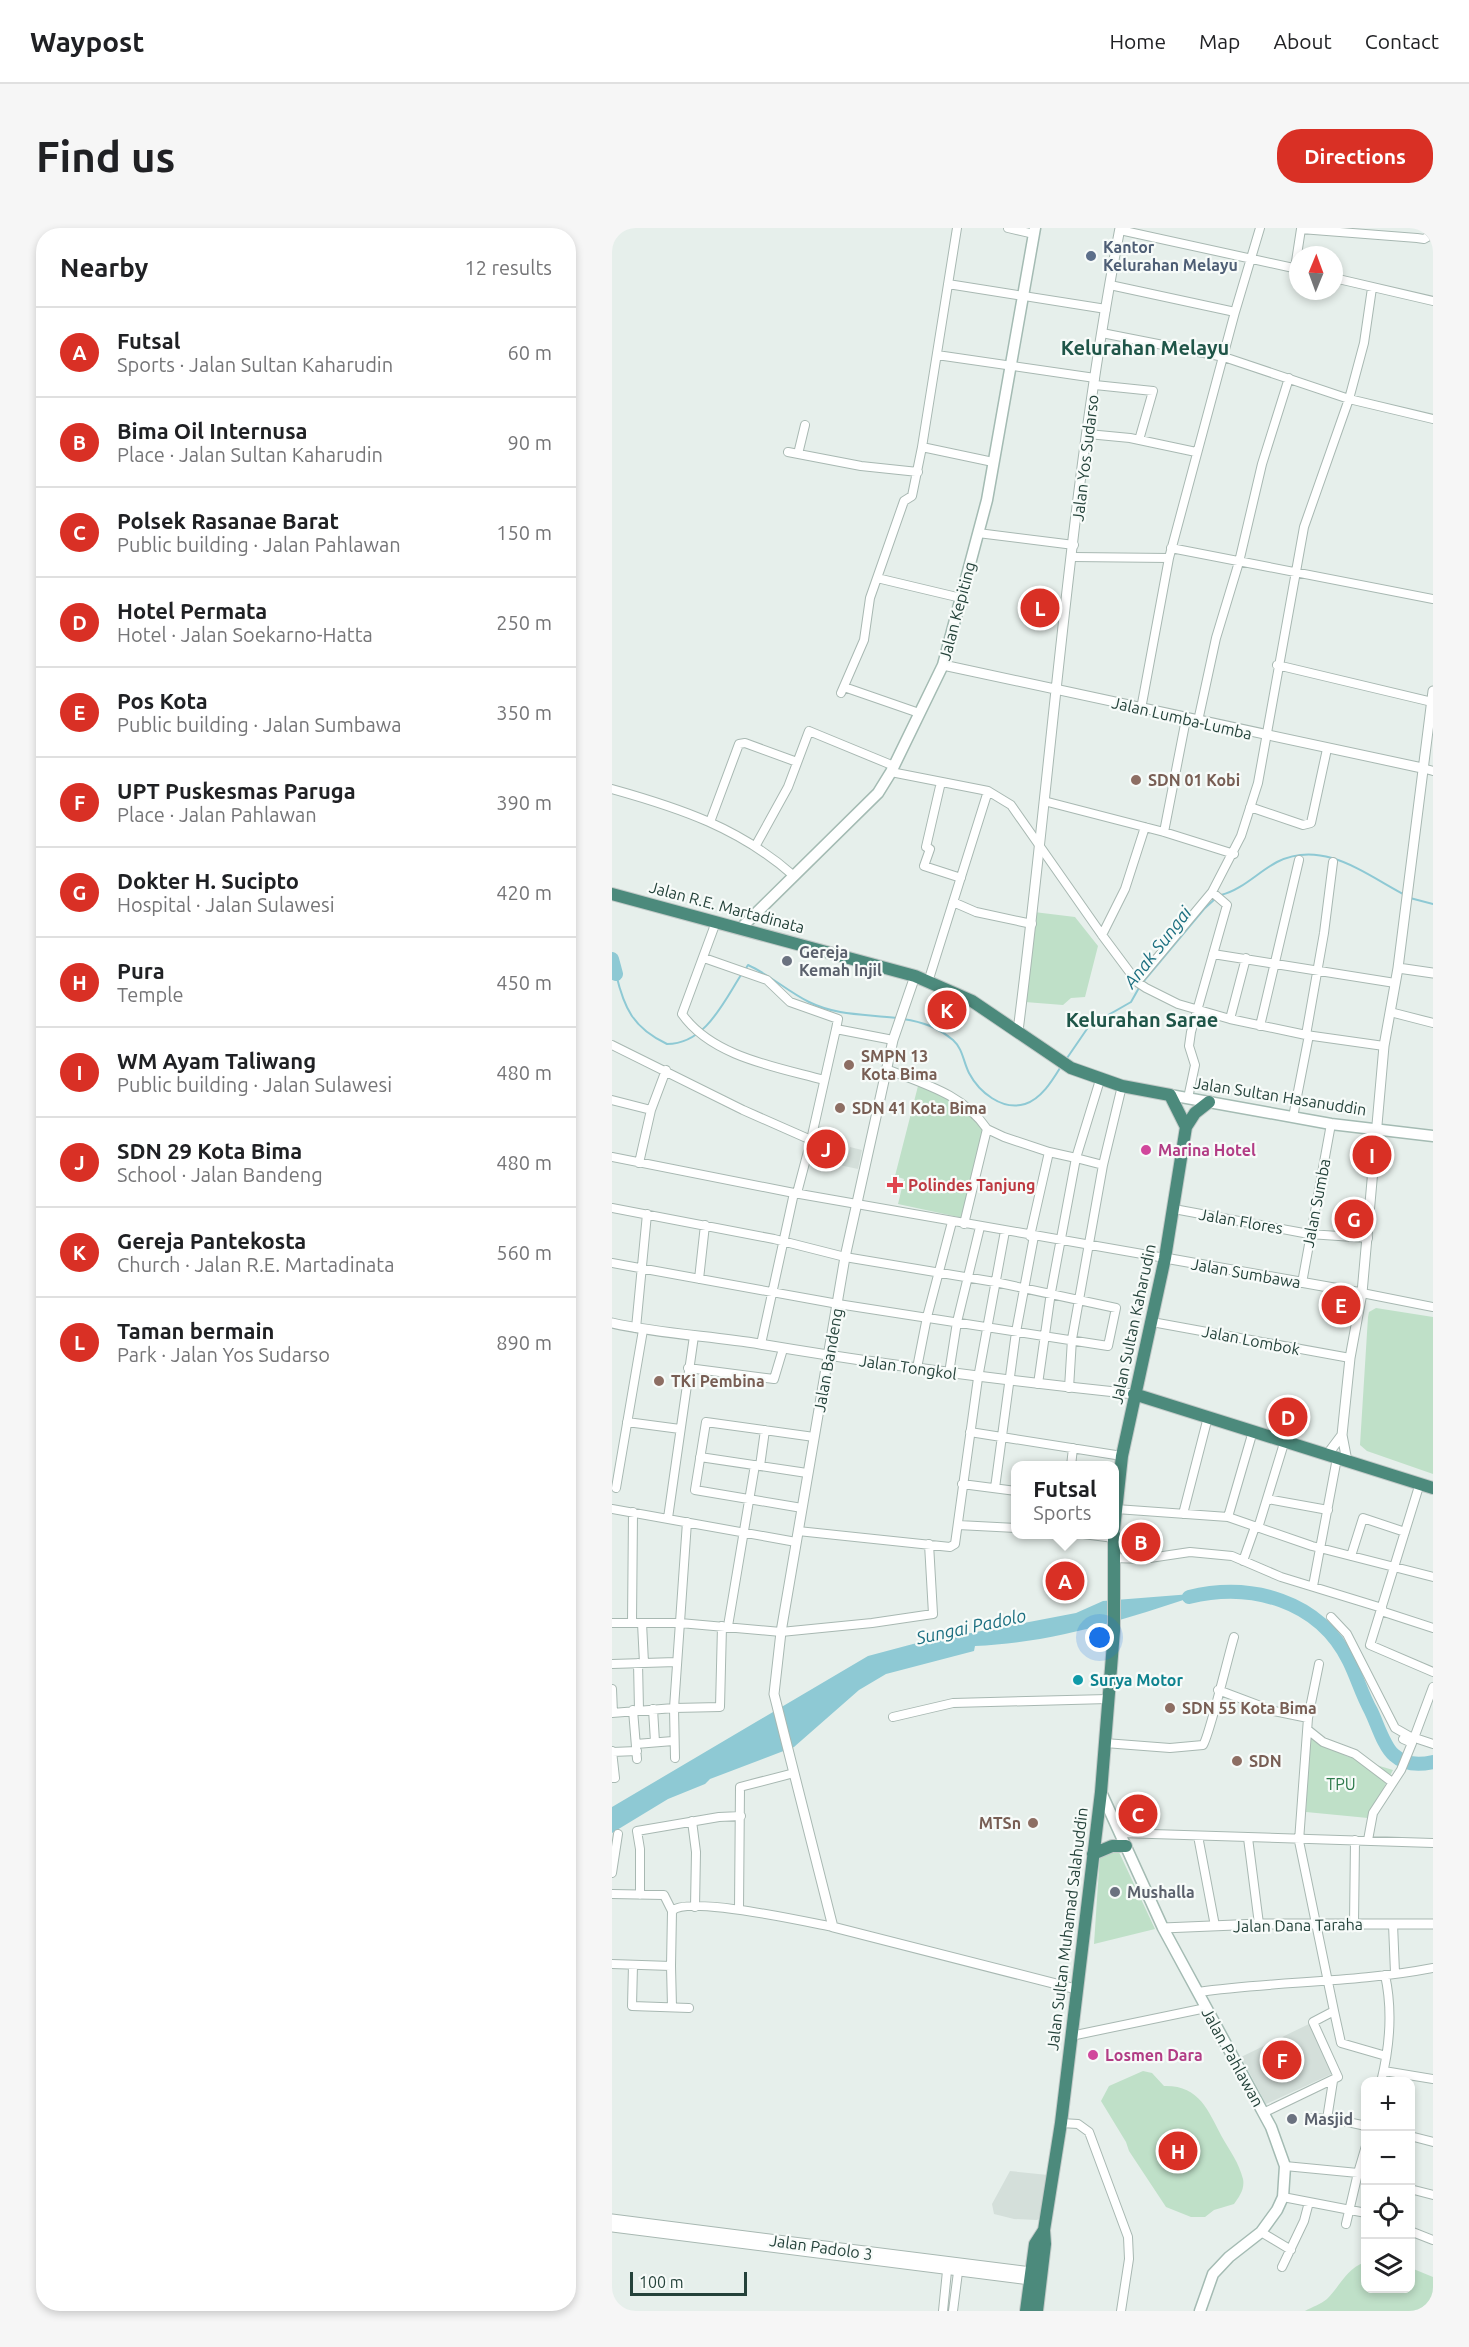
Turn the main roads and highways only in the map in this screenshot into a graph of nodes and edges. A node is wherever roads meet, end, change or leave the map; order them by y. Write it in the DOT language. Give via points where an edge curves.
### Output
graph roads {
  1 [pos="1034,231"];
  2 [pos="612,894"];
  3 [pos="741,928"];
  4 [pos="1100,1080"];
  5 [pos="1170,1095"];
  6 [pos="1209,1102"];
  7 [pos="1186,1127"];
  8 [pos="1433,1136"];
  9 [pos="1134,1394"];
  10 [pos="1119,1482"];
  11 [pos="1433,1488"];
  12 [pos="1114,1539"];
  13 [pos="1114,1632"];
  14 [pos="1101,1792"];
  15 [pos="1126,1846"];
  16 [pos="1093,1854"];
  17 [pos="1044,2230"];
  18 [pos="1026,2311"];
  19 [pos="1037,2311"];
  20 [pos="1200,2311"];
  1 -- 3 [label="main road, Jalan Kepiting" via="993,462 943,665 892,769 861,812"];
  2 -- 3 [label="highway, Jalan R.E. Martadinata"];
  3 -- 4 [label="highway, Jalan R.E. Martadinata" via="915,976 972,1001 1058,1060"];
  4 -- 5 [label="highway, Jalan Sultan Hasanuddin"];
  5 -- 6 [label="main road, Jalan Sultan Hasanuddin"];
  5 -- 7 [label="highway"];
  6 -- 7 [label="highway"];
  6 -- 8 [label="main road, Jalan Sultan Hasanuddin" via="1331,1124"];
  7 -- 9 [label="highway, Jalan Sultan Kaharudin" via="1165,1258"];
  9 -- 10 [label="highway, Jalan Sultan Kaharudin"];
  9 -- 11 [label="highway"];
  12 -- 13 [label="highway, Jalan Sultan Kaharudin"];
  13 -- 14 [label="highway, Jalan Sultan Muhamad Salahuddin"];
  14 -- 15 [label="main road, Jalan Pahlawan"];
  14 -- 16 [label="highway, Jalan Sultan Muhamad Salahuddin"];
  15 -- 16 [label="highway" via="1104,1848"];
  15 -- 20 [label="main road, Jalan Pahlawan" via="1163,1928 1263,2113 1285,2166 1283,2198 1277,2210 1261,2232 1212,2274"];
  16 -- 17 [label="highway, Jalan Sultan Muhamad Salahuddin" via="1061,2123"];
  17 -- 18 [label="highway, Jalan Sultan Muhamad Salahuddin" via="1035,2244"];
  17 -- 19 [label="highway, Jalan Sultan Muhamad Salahuddin"];
}
